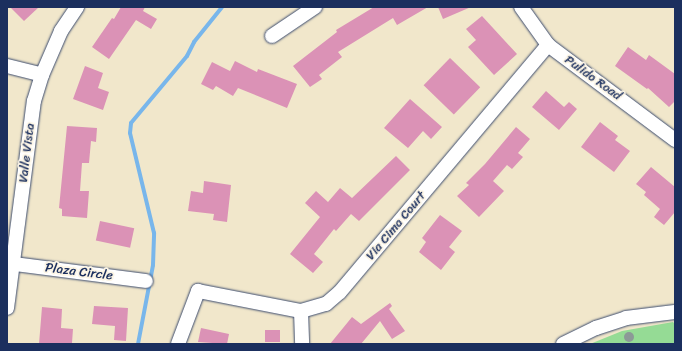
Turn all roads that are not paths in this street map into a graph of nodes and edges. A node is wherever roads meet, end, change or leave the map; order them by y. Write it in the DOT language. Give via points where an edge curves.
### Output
graph roads {
  1 [pos="77,7"];
  2 [pos="315,7"];
  3 [pos="521,7"];
  4 [pos="272,36"];
  5 [pos="548,45"];
  6 [pos="7,66"];
  7 [pos="42,75"];
  8 [pos="675,140"];
  9 [pos="10,263"];
  10 [pos="146,281"];
  11 [pos="7,308"];
  12 [pos="302,311"];
  13 [pos="675,312"];
  14 [pos="178,344"];
  15 [pos="302,344"];
  16 [pos="564,344"];
  1 -- 7 [label="street, Valle Vista" via="61,31"];
  2 -- 4 [label="street"];
  3 -- 5 [label="street, Pulido Road"];
  5 -- 8 [label="street, Pulido Road"];
  5 -- 12 [label="street, Via Cima Court" via="340,292 326,304"];
  6 -- 7 [label="street"];
  7 -- 9 [label="street, Valle Vista" via="34,101"];
  9 -- 10 [label="street, Plaza Circle"];
  9 -- 11 [label="street, Valle Vista"];
  12 -- 14 [label="street, Via Cima Court" via="198,291"];
  12 -- 15 [label="street"];
  13 -- 16 [label="street" via="626,318 596,328"];
}
